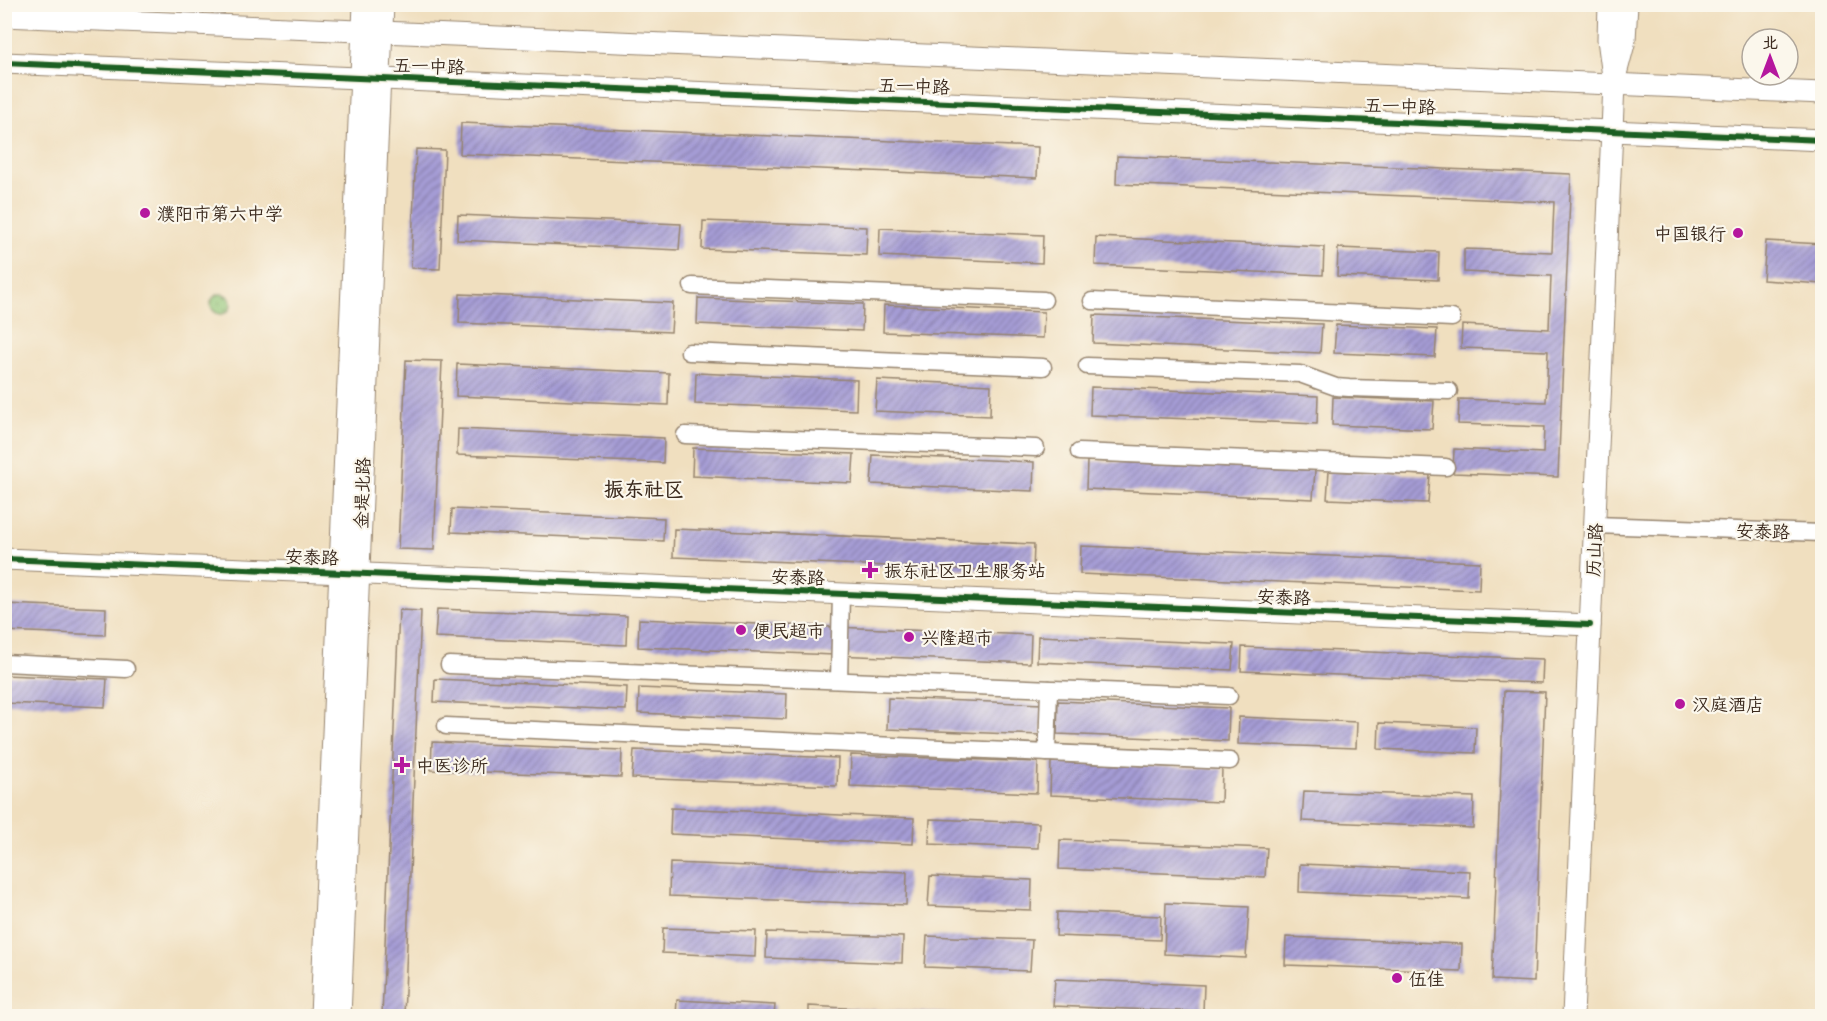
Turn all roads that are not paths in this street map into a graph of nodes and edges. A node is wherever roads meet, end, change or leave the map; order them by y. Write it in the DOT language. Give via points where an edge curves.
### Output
graph roads {
  1 [pos="364,4"];
  2 [pos="383,4"];
  3 [pos="1609,4"];
  4 [pos="1627,4"];
  5 [pos="4,16"];
  6 [pos="372,32"];
  7 [pos="4,63"];
  8 [pos="370,79"];
  9 [pos="1614,84"];
  10 [pos="1822,93"];
  11 [pos="1612,130"];
  12 [pos="1822,140"];
  13 [pos="692,286"];
  14 [pos="1044,300"];
  15 [pos="1092,301"];
  16 [pos="1452,318"];
  17 [pos="689,352"];
  18 [pos="1087,366"];
  19 [pos="1043,367"];
  20 [pos="1449,391"];
  21 [pos="685,435"];
  22 [pos="1036,448"];
  23 [pos="1079,452"];
  24 [pos="1446,467"];
  25 [pos="1595,525"];
  26 [pos="1822,533"];
  27 [pos="4,559"];
  28 [pos="349,573"];
  29 [pos="842,594"];
  30 [pos="1590,625"];
  31 [pos="4,663"];
  32 [pos="449,665"];
  33 [pos="126,669"];
  34 [pos="839,680"];
  35 [pos="1049,689"];
  36 [pos="1230,696"];
  37 [pos="446,726"];
  38 [pos="1047,753"];
  39 [pos="1230,761"];
  40 [pos="321,1017"];
  41 [pos="340,1017"];
  42 [pos="1573,1017"];
  1 -- 6 [label="street, 金堤北路"];
  2 -- 6 [label="street, 金堤北路"];
  3 -- 9 [label="street, 历山路" via="1608,39"];
  4 -- 9 [label="street, 历山路" via="1625,40"];
  5 -- 6 [label="street, 五一中路"];
  6 -- 8 [label="street, 金堤北路"];
  6 -- 9 [label="street, 五一中路"];
  7 -- 8 [label="street, 五一中路"];
  8 -- 11 [label="street, 五一中路"];
  8 -- 28 [label="street, 金堤北路"];
  9 -- 10 [label="street, 五一中路"];
  9 -- 11 [label="street, 历山路"];
  11 -- 12 [label="street, 五一中路"];
  11 -- 25 [label="street, 历山路"];
  13 -- 14 [label="street"];
  15 -- 16 [label="street"];
  17 -- 19 [label="street"];
  18 -- 20 [label="street" via="1300,374 1336,387"];
  21 -- 22 [label="street"];
  23 -- 24 [label="street"];
  25 -- 26 [label="street, 安泰路"];
  25 -- 30 [label="street, 历山路"];
  27 -- 28 [label="street, 安泰路"];
  28 -- 29 [label="street, 安泰路"];
  28 -- 40 [label="street, 金堤北路"];
  28 -- 41 [label="street, 金堤北路"];
  29 -- 30 [label="street, 安泰路"];
  29 -- 34 [label="street"];
  30 -- 42 [label="street, 历山路"];
  31 -- 33 [label="street"];
  32 -- 34 [label="street"];
  34 -- 35 [label="street"];
  35 -- 36 [label="street"];
  35 -- 38 [label="street"];
  37 -- 38 [label="street"];
  38 -- 39 [label="street"];
}
